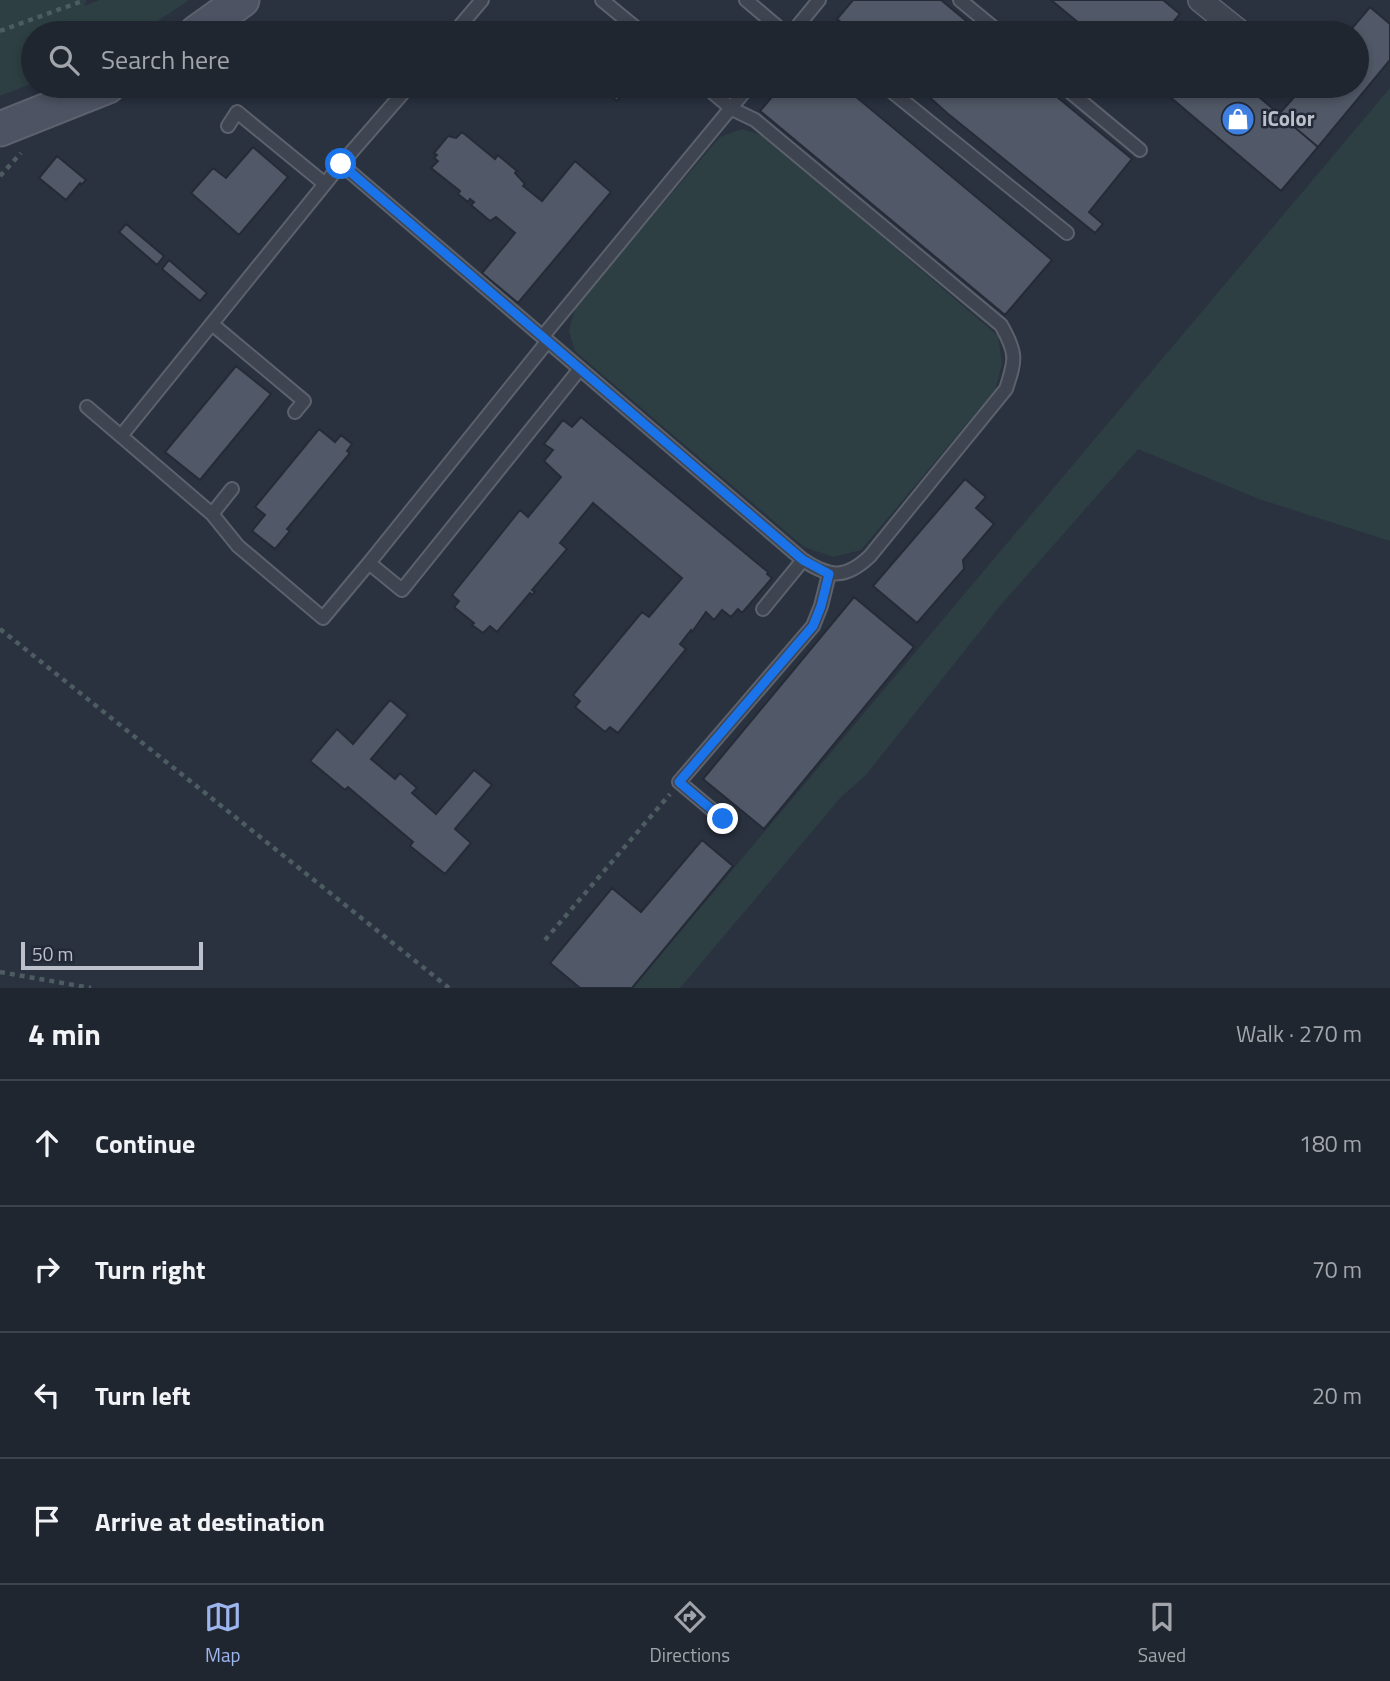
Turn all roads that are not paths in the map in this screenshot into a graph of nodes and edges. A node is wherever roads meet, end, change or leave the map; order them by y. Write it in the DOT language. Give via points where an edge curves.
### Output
graph roads {
  1 [pos="242,0"];
  2 [pos="482,0"];
  3 [pos="602,0"];
  4 [pos="746,0"];
  5 [pos="819,0"];
  6 [pos="960,0"];
  7 [pos="1200,0"];
  8 [pos="213,21"];
  9 [pos="464,21"];
  10 [pos="627,21"];
  11 [pos="771,21"];
  12 [pos="802,21"];
  13 [pos="985,21"];
  14 [pos="1226,21"];
  15 [pos="87,98"];
  16 [pos="399,98"];
  17 [pos="720,98"];
  18 [pos="740,98"];
  19 [pos="900,98"];
  20 [pos="1077,98"];
  21 [pos="732,108"];
  22 [pos="228,126"];
  23 [pos="11,141"];
  24 [pos="1140,150"];
  25 [pos="341,164"];
  26 [pos="325,184"];
  27 [pos="1067,233"];
  28 [pos="212,324"];
  29 [pos="545,339"];
  30 [pos="579,370"];
  31 [pos="87,408"];
  32 [pos="295,412"];
  33 [pos="121,436"];
  34 [pos="232,489"];
  35 [pos="212,514"];
  36 [pos="803,560"];
  37 [pos="369,563"];
  38 [pos="829,574"];
  39 [pos="762,609"];
  40 [pos="723,819"];
  1 -- 8 [label="main road"];
  2 -- 9 [label="lane"];
  3 -- 10 [label="lane"];
  4 -- 11 [label="lane"];
  5 -- 12 [label="lane"];
  6 -- 13 [label="lane"];
  7 -- 14 [label="street"];
  15 -- 23 [label="main road"];
  16 -- 25 [label="lane"];
  17 -- 21 [label="lane"];
  18 -- 21 [label="lane"];
  19 -- 27 [label="lane"];
  20 -- 24 [label="lane"];
  21 -- 29 [label="lane"];
  21 -- 38 [label="lane" via="755,120 1001,325 1013,345 1014,366 1006,389 870,556 849,573"];
  22 -- 26 [label="lane" via="237,112"];
  25 -- 26 [label="lane"];
  25 -- 29 [label="lane"];
  26 -- 28 [label="lane"];
  28 -- 32 [label="lane" via="304,401"];
  28 -- 33 [label="lane"];
  29 -- 30 [label="lane"];
  29 -- 37 [label="lane"];
  30 -- 36 [label="lane"];
  30 -- 37 [label="lane" via="402,590"];
  31 -- 33 [label="lane"];
  33 -- 35 [label="lane"];
  34 -- 35 [label="lane"];
  35 -- 37 [label="lane" via="238,546 323,618"];
  36 -- 38 [label="lane"];
  36 -- 39 [label="lane"];
  38 -- 40 [label="lane" via="813,626 679,782"];
}
